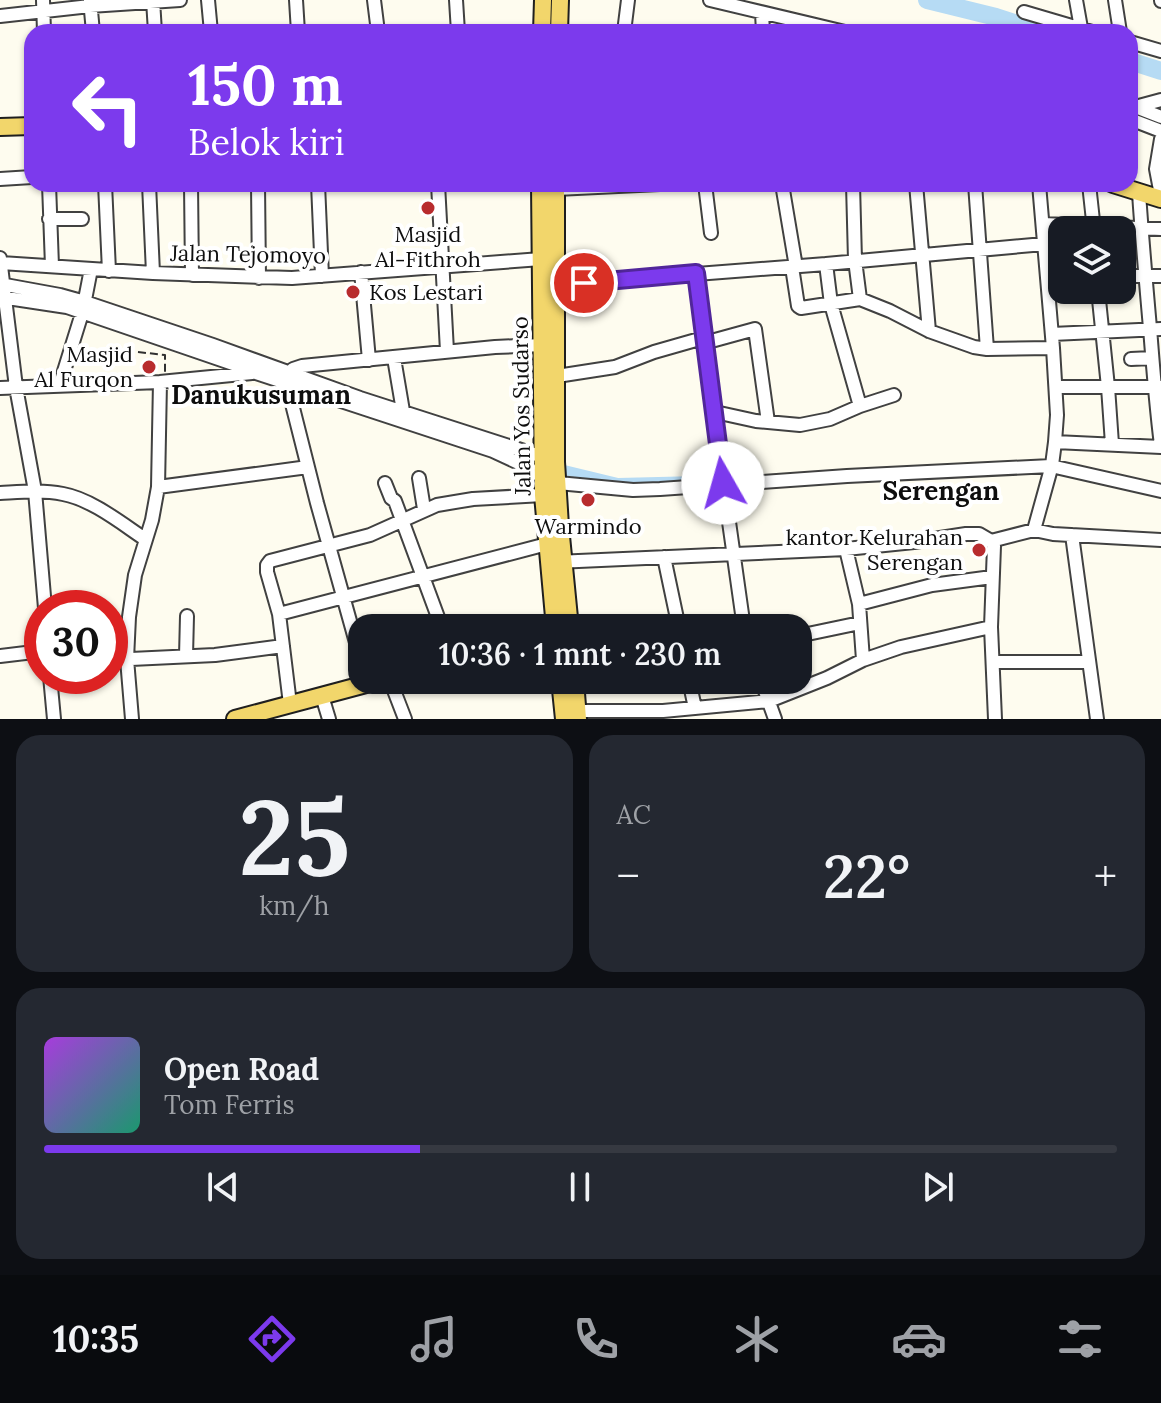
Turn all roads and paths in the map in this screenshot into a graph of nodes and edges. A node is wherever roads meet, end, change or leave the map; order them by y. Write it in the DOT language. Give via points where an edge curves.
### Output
graph roads {
  1 [pos="180,0"];
  2 [pos="208,0"];
  3 [pos="296,0"];
  4 [pos="374,0"];
  5 [pos="456,0"];
  6 [pos="543,0"];
  7 [pos="560,0"];
  8 [pos="628,0"];
  9 [pos="710,0"];
  10 [pos="1035,0"];
  11 [pos="1076,0"];
  12 [pos="1115,0"];
  13 [pos="154,1"];
  14 [pos="90,3"];
  15 [pos="44,5"];
  16 [pos="1024,12"];
  17 [pos="762,13"];
  18 [pos="0,16"];
  19 [pos="1038,16"];
  20 [pos="92,24"];
  21 [pos="155,24"];
  22 [pos="210,24"];
  23 [pos="298,24"];
  24 [pos="377,24"];
  25 [pos="458,24"];
  26 [pos="542,24"];
  27 [pos="559,24"];
  28 [pos="625,24"];
  29 [pos="763,24"];
  30 [pos="810,24"];
  31 [pos="1065,24"];
  32 [pos="1084,24"];
  33 [pos="1119,24"];
  34 [pos="1138,44"];
  35 [pos="1161,51"];
  36 [pos="1161,100"];
  37 [pos="1138,109"];
  38 [pos="1138,112"];
  39 [pos="1138,115"];
  40 [pos="1161,117"];
  41 [pos="24,126"];
  42 [pos="0,127"];
  43 [pos="1161,131"];
  44 [pos="1161,139"];
  45 [pos="24,178"];
  46 [pos="0,179"];
  47 [pos="49,192"];
  48 [pos="105,192"];
  49 [pos="149,192"];
  50 [pos="191,192"];
  51 [pos="258,192"];
  52 [pos="318,192"];
  53 [pos="438,192"];
  54 [pos="549,192"];
  55 [pos="550,192"];
  56 [pos="706,192"];
  57 [pos="783,192"];
  58 [pos="853,192"];
  59 [pos="917,192"];
  60 [pos="976,192"];
  61 [pos="1040,192"];
  62 [pos="1090,192"];
  63 [pos="1136,192"];
  64 [pos="1139,193"];
  65 [pos="1160,198"];
  66 [pos="1092,216"];
  67 [pos="49,219"];
  68 [pos="82,219"];
  69 [pos="1043,224"];
  70 [pos="1048,224"];
  71 [pos="1136,229"];
  72 [pos="1141,229"];
  73 [pos="1161,229"];
  74 [pos="711,233"];
  75 [pos="1044,244"];
  76 [pos="980,249"];
  77 [pos="922,254"];
  78 [pos="541,259"];
  79 [pos="1,260"];
  80 [pos="855,260"];
  81 [pos="826,264"];
  82 [pos="442,265"];
  83 [pos="52,266"];
  84 [pos="794,267"];
  85 [pos="91,269"];
  86 [pos="109,271"];
  87 [pos="361,272"];
  88 [pos="153,273"];
  89 [pos="696,273"];
  90 [pos="192,275"];
  91 [pos="322,276"];
  92 [pos="1136,276"];
  93 [pos="1144,276"];
  94 [pos="1161,276"];
  95 [pos="1047,277"];
  96 [pos="259,278"];
  97 [pos="555,285"];
  98 [pos="3,291"];
  99 [pos="860,299"];
  100 [pos="1147,299"];
  101 [pos="1161,299"];
  102 [pos="831,304"];
  103 [pos="1099,304"];
  104 [pos="83,307"];
  105 [pos="1155,329"];
  106 [pos="929,331"];
  107 [pos="1102,331"];
  108 [pos="704,341"];
  109 [pos="1053,341"];
  110 [pos="543,345"];
  111 [pos="987,349"];
  112 [pos="447,351"];
  113 [pos="138,352"];
  114 [pos="394,358"];
  115 [pos="1152,358"];
  116 [pos="1131,359"];
  117 [pos="369,360"];
  118 [pos="256,373"];
  119 [pos="557,376"];
  120 [pos="289,379"];
  121 [pos="162,381"];
  122 [pos="60,384"];
  123 [pos="16,387"];
  124 [pos="1056,387"];
  125 [pos="1108,387"];
  126 [pos="1157,387"];
  127 [pos="0,388"];
  128 [pos="894,395"];
  129 [pos="860,406"];
  130 [pos="403,411"];
  131 [pos="715,412"];
  132 [pos="768,422"];
  133 [pos="1112,444"];
  134 [pos="1161,446"];
  135 [pos="1053,457"];
  136 [pos="308,467"];
  137 [pos="548,473"];
  138 [pos="419,478"];
  139 [pos="723,481"];
  140 [pos="385,483"];
  141 [pos="158,487"];
  142 [pos="35,491"];
  143 [pos="1161,491"];
  144 [pos="0,493"];
  145 [pos="424,509"];
  146 [pos="403,520"];
  147 [pos="1034,530"];
  148 [pos="1072,535"];
  149 [pos="145,539"];
  150 [pos="1161,540"];
  151 [pos="991,541"];
  152 [pos="547,544"];
  153 [pos="328,545"];
  154 [pos="846,549"];
  155 [pos="734,553"];
  156 [pos="664,557"];
  157 [pos="556,562"];
  158 [pos="424,575"];
  159 [pos="992,577"];
  160 [pos="43,590"];
  161 [pos="342,596"];
  162 [pos="859,604"];
  163 [pos="279,614"];
  164 [pos="437,614"];
  165 [pos="555,614"];
  166 [pos="567,614"];
  167 [pos="676,614"];
  168 [pos="742,614"];
  169 [pos="187,616"];
  170 [pos="348,616"];
  171 [pos="860,623"];
  172 [pos="991,627"];
  173 [pos="812,633"];
  174 [pos="128,641"];
  175 [pos="283,646"];
  176 [pos="24,653"];
  177 [pos="0,656"];
  178 [pos="186,656"];
  179 [pos="128,659"];
  180 [pos="863,660"];
  181 [pos="993,662"];
  182 [pos="1088,662"];
  183 [pos="128,671"];
  184 [pos="348,688"];
  185 [pos="52,694"];
  186 [pos="395,694"];
  187 [pos="565,694"];
  188 [pos="574,694"];
  189 [pos="766,694"];
  190 [pos="322,696"];
  191 [pos="769,701"];
  192 [pos="290,704"];
  193 [pos="701,711"];
  194 [pos="573,716"];
  195 [pos="54,719"];
  196 [pos="132,719"];
  197 [pos="235,719"];
  198 [pos="329,719"];
  199 [pos="405,719"];
  200 [pos="775,719"];
  201 [pos="995,719"];
  202 [pos="1097,719"];
  1 -- 13 [label="street"];
  2 -- 22 [label="street"];
  3 -- 23 [label="street"];
  4 -- 24 [label="street"];
  5 -- 25 [label="street"];
  6 -- 26 [label="main road"];
  7 -- 27 [label="main road"];
  8 -- 28 [label="street"];
  9 -- 17 [label="street"];
  10 -- 19 [label="street"];
  11 -- 32 [label="street"];
  12 -- 33 [label="street"];
  13 -- 14 [label="street"];
  13 -- 21 [label="street"];
  14 -- 15 [label="street"];
  14 -- 20 [label="street"];
  15 -- 18 [label="street"];
  16 -- 19 [label="street"];
  17 -- 29 [label="street"];
  17 -- 30 [label="street"];
  19 -- 31 [label="street"];
  34 -- 35 [label="street"];
  36 -- 37 [label="street"];
  38 -- 40 [label="street"];
  39 -- 43 [label="street"];
  41 -- 42 [label="main road"];
  44 -- 65 [label="street" via="1156,169"];
  45 -- 46 [label="street"];
  47 -- 67 [label="street"];
  48 -- 86 [label="street"];
  49 -- 88 [label="street"];
  50 -- 90 [label="street"];
  51 -- 96 [label="street"];
  52 -- 91 [label="street"];
  53 -- 82 [label="street"];
  54 -- 78 [label="main road, Jalan Yos Sudarso"];
  55 -- 97 [label="main road, Jalan Yos Sudarso"];
  56 -- 74 [label="street"];
  57 -- 84 [label="street"];
  58 -- 80 [label="street"];
  59 -- 77 [label="street"];
  60 -- 76 [label="street"];
  61 -- 69 [label="street"];
  62 -- 66 [label="street"];
  63 -- 64 [label="main road"];
  64 -- 65 [label="main road"];
  64 -- 72 [label="street"];
  67 -- 68 [label="street"];
  67 -- 83 [label="street"];
  69 -- 70 [label="street"];
  69 -- 75 [label="street"];
  71 -- 72 [label="street"];
  72 -- 73 [label="street"];
  72 -- 93 [label="street"];
  75 -- 76 [label="street"];
  75 -- 95 [label="street"];
  76 -- 77 [label="street"];
  76 -- 111 [label="street"];
  77 -- 80 [label="street"];
  77 -- 106 [label="street"];
  78 -- 82 [label="street, Jalan Tejomoyo"];
  78 -- 110 [label="main road, Jalan Yos Sudarso"];
  79 -- 83 [label="street, Jalan Tejomoyo"];
  79 -- 98 [label="street"];
  80 -- 81 [label="street"];
  80 -- 99 [label="street"];
  81 -- 84 [label="street"];
  81 -- 102 [label="street"];
  82 -- 87 [label="street, Jalan Tejomoyo"];
  82 -- 112 [label="street"];
  83 -- 85 [label="street, Jalan Tejomoyo"];
  84 -- 89 [label="street"];
  84 -- 102 [label="street" via="799,307"];
  85 -- 86 [label="street, Jalan Tejomoyo"];
  85 -- 104 [label="street"];
  86 -- 88 [label="street, Jalan Tejomoyo"];
  87 -- 91 [label="street, Jalan Tejomoyo"];
  87 -- 117 [label="street"];
  88 -- 90 [label="street, Jalan Tejomoyo"];
  89 -- 97 [label="street"];
  89 -- 108 [label="street"];
  90 -- 96 [label="street, Jalan Tejomoyo"];
  91 -- 96 [label="street, Jalan Tejomoyo"];
  92 -- 93 [label="street"];
  93 -- 94 [label="street"];
  93 -- 100 [label="street"];
  95 -- 109 [label="street"];
  97 -- 119 [label="main road, Jalan Yos Sudarso"];
  98 -- 104 [label="street"];
  98 -- 123 [label="street"];
  99 -- 102 [label="street"];
  99 -- 106 [label="street"];
  100 -- 101 [label="street"];
  100 -- 105 [label="street"];
  102 -- 129 [label="street"];
  103 -- 107 [label="street"];
  104 -- 118 [label="street"];
  104 -- 120 [label="street"];
  104 -- 122 [label="street"];
  105 -- 107 [label="street"];
  105 -- 115 [label="street"];
  106 -- 111 [label="street"];
  107 -- 109 [label="street"];
  107 -- 125 [label="street"];
  108 -- 119 [label="street" via="615,367"];
  108 -- 131 [label="street"];
  108 -- 132 [label="street" via="755,329"];
  109 -- 111 [label="street"];
  109 -- 124 [label="street"];
  110 -- 112 [label="street"];
  110 -- 137 [label="main road, Jalan Yos Sudarso"];
  112 -- 114 [label="street"];
  113 -- 121 [label="path" via="165,355"];
  114 -- 117 [label="street"];
  114 -- 130 [label="street"];
  115 -- 116 [label="street"];
  115 -- 126 [label="street"];
  117 -- 120 [label="street" via="302,366 293,369"];
  118 -- 120 [label="street"];
  118 -- 121 [label="street"];
  119 -- 137 [label="main road, Jalan Yos Sudarso"];
  120 -- 130 [label="street"];
  120 -- 136 [label="street"];
  120 -- 137 [label="street"];
  121 -- 122 [label="street"];
  121 -- 141 [label="street"];
  122 -- 123 [label="street"];
  123 -- 127 [label="street"];
  123 -- 142 [label="street"];
  124 -- 125 [label="street"];
  124 -- 135 [label="street"];
  125 -- 126 [label="street"];
  125 -- 133 [label="street"];
  126 -- 134 [label="street"];
  128 -- 129 [label="street"];
  129 -- 132 [label="street" via="812,423"];
  130 -- 137 [label="street"];
  131 -- 132 [label="street"];
  131 -- 139 [label="street"];
  133 -- 134 [label="street"];
  133 -- 135 [label="street"];
  135 -- 139 [label="street"];
  135 -- 143 [label="street"];
  135 -- 147 [label="street"];
  136 -- 141 [label="street"];
  136 -- 153 [label="street"];
  137 -- 139 [label="street" via="633,490"];
  137 -- 145 [label="street" via="473,499"];
  137 -- 152 [label="main road, Jalan Yos Sudarso"];
  137 -- 157 [label="main road, Jalan Yos Sudarso"];
  138 -- 145 [label="street"];
  139 -- 155 [label="street"];
  140 -- 146 [label="street"];
  141 -- 149 [label="street"];
  142 -- 144 [label="street"];
  142 -- 149 [label="street" via="81,499"];
  142 -- 160 [label="street"];
  145 -- 146 [label="street"];
  146 -- 153 [label="street"];
  146 -- 158 [label="street"];
  147 -- 148 [label="street"];
  147 -- 151 [label="street"];
  148 -- 150 [label="street"];
  148 -- 182 [label="street"];
  149 -- 174 [label="street" via="130,604"];
  151 -- 154 [label="street" via="966,534"];
  151 -- 159 [label="street"];
  152 -- 157 [label="main road, Jalan Yos Sudarso"];
  152 -- 158 [label="street"];
  153 -- 161 [label="street"];
  153 -- 163 [label="street" via="267,565"];
  154 -- 155 [label="street"];
  154 -- 162 [label="street"];
  155 -- 156 [label="street"];
  155 -- 168 [label="street"];
  156 -- 157 [label="street"];
  156 -- 167 [label="street"];
  157 -- 165 [label="main road, Jalan Yos Sudarso"];
  157 -- 166 [label="main road, Jalan Yos Sudarso"];
  158 -- 161 [label="street"];
  158 -- 164 [label="street"];
  159 -- 162 [label="street" via="932,585"];
  159 -- 172 [label="street"];
  161 -- 163 [label="street"];
  161 -- 170 [label="street"];
  162 -- 171 [label="street"];
  163 -- 175 [label="street"];
  169 -- 178 [label="street"];
  171 -- 173 [label="street"];
  171 -- 180 [label="street"];
  172 -- 180 [label="street"];
  172 -- 181 [label="street"];
  175 -- 178 [label="street"];
  175 -- 192 [label="street"];
  176 -- 177 [label="street"];
  178 -- 179 [label="street"];
  180 -- 191 [label="street"];
  181 -- 182 [label="street"];
  181 -- 201 [label="street"];
  182 -- 202 [label="street"];
  183 -- 196 [label="street"];
  184 -- 190 [label="main road"];
  185 -- 195 [label="street"];
  186 -- 199 [label="street"];
  187 -- 194 [label="main road"];
  188 -- 194 [label="main road"];
  189 -- 191 [label="street"];
  190 -- 192 [label="main road"];
  190 -- 198 [label="street"];
  191 -- 193 [label="street"];
  191 -- 200 [label="street"];
  192 -- 197 [label="main road"];
  193 -- 194 [label="street"];
}
